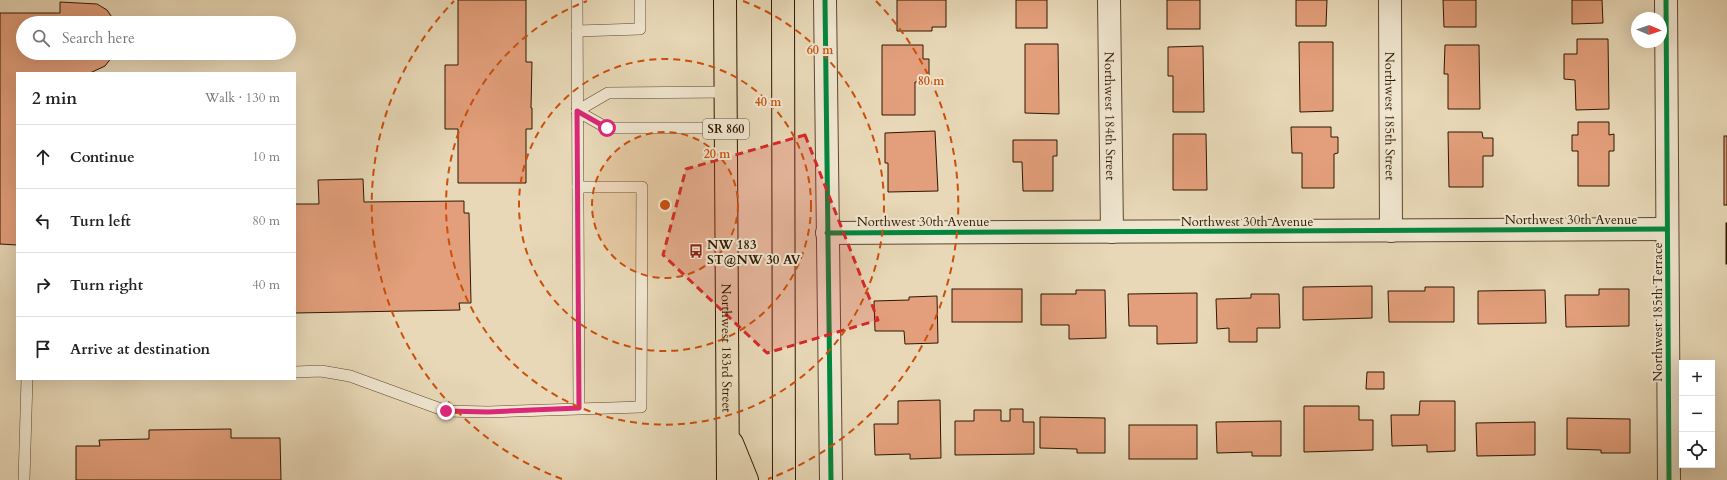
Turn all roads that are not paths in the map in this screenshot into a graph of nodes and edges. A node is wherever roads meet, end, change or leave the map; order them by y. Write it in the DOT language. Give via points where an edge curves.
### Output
graph roads {
  1 [pos="577,0"];
  2 [pos="640,0"];
  3 [pos="725,0"];
  4 [pos="784,0"];
  5 [pos="825,0"];
  6 [pos="1109,0"];
  7 [pos="1390,0"];
  8 [pos="1666,0"];
  9 [pos="577,31"];
  10 [pos="726,92"];
  11 [pos="577,111"];
  12 [pos="726,128"];
  13 [pos="578,187"];
  14 [pos="1667,229"];
  15 [pos="1391,231"];
  16 [pos="1112,232"];
  17 [pos="827,233"];
  18 [pos="296,372"];
  19 [pos="27,380"];
  20 [pos="579,408"];
  21 [pos="727,430"];
  22 [pos="24,480"];
  23 [pos="728,480"];
  24 [pos="747,480"];
  25 [pos="784,480"];
  26 [pos="831,480"];
  27 [pos="1669,480"];
  1 -- 9 [label="lane"];
  2 -- 9 [label="lane" via="640,29"];
  3 -- 10 [label="main road, Northwest 183rd Street / SR 860"];
  4 -- 25 [label="main road"];
  5 -- 17 [label="street"];
  6 -- 16 [label="street, Northwest 184th Street"];
  7 -- 15 [label="street, Northwest 185th Street"];
  8 -- 14 [label="street, Northwest 185th Terrace"];
  9 -- 11 [label="lane"];
  10 -- 11 [label="lane" via="608,93"];
  10 -- 12 [label="main road, Northwest 183rd Street / SR 860"];
  11 -- 12 [label="lane" via="607,128"];
  11 -- 13 [label="lane"];
  12 -- 21 [label="main road, Northwest 183rd Street / SR 860"];
  13 -- 20 [label="lane"];
  13 -- 20 [label="lane" via="642,187 641,407"];
  14 -- 15 [label="street, Northwest 30th Avenue"];
  14 -- 27 [label="street, Northwest 185th Terrace"];
  15 -- 16 [label="street, Northwest 30th Avenue"];
  16 -- 17 [label="street, Northwest 30th Avenue"];
  17 -- 26 [label="street"];
  18 -- 20 [label="lane" via="321,371 350,376 446,411"];
  19 -- 22 [label="lane"];
  21 -- 23 [label="main road, Northwest 183rd Street / SR 860"];
  21 -- 24 [label="main road"];
}
